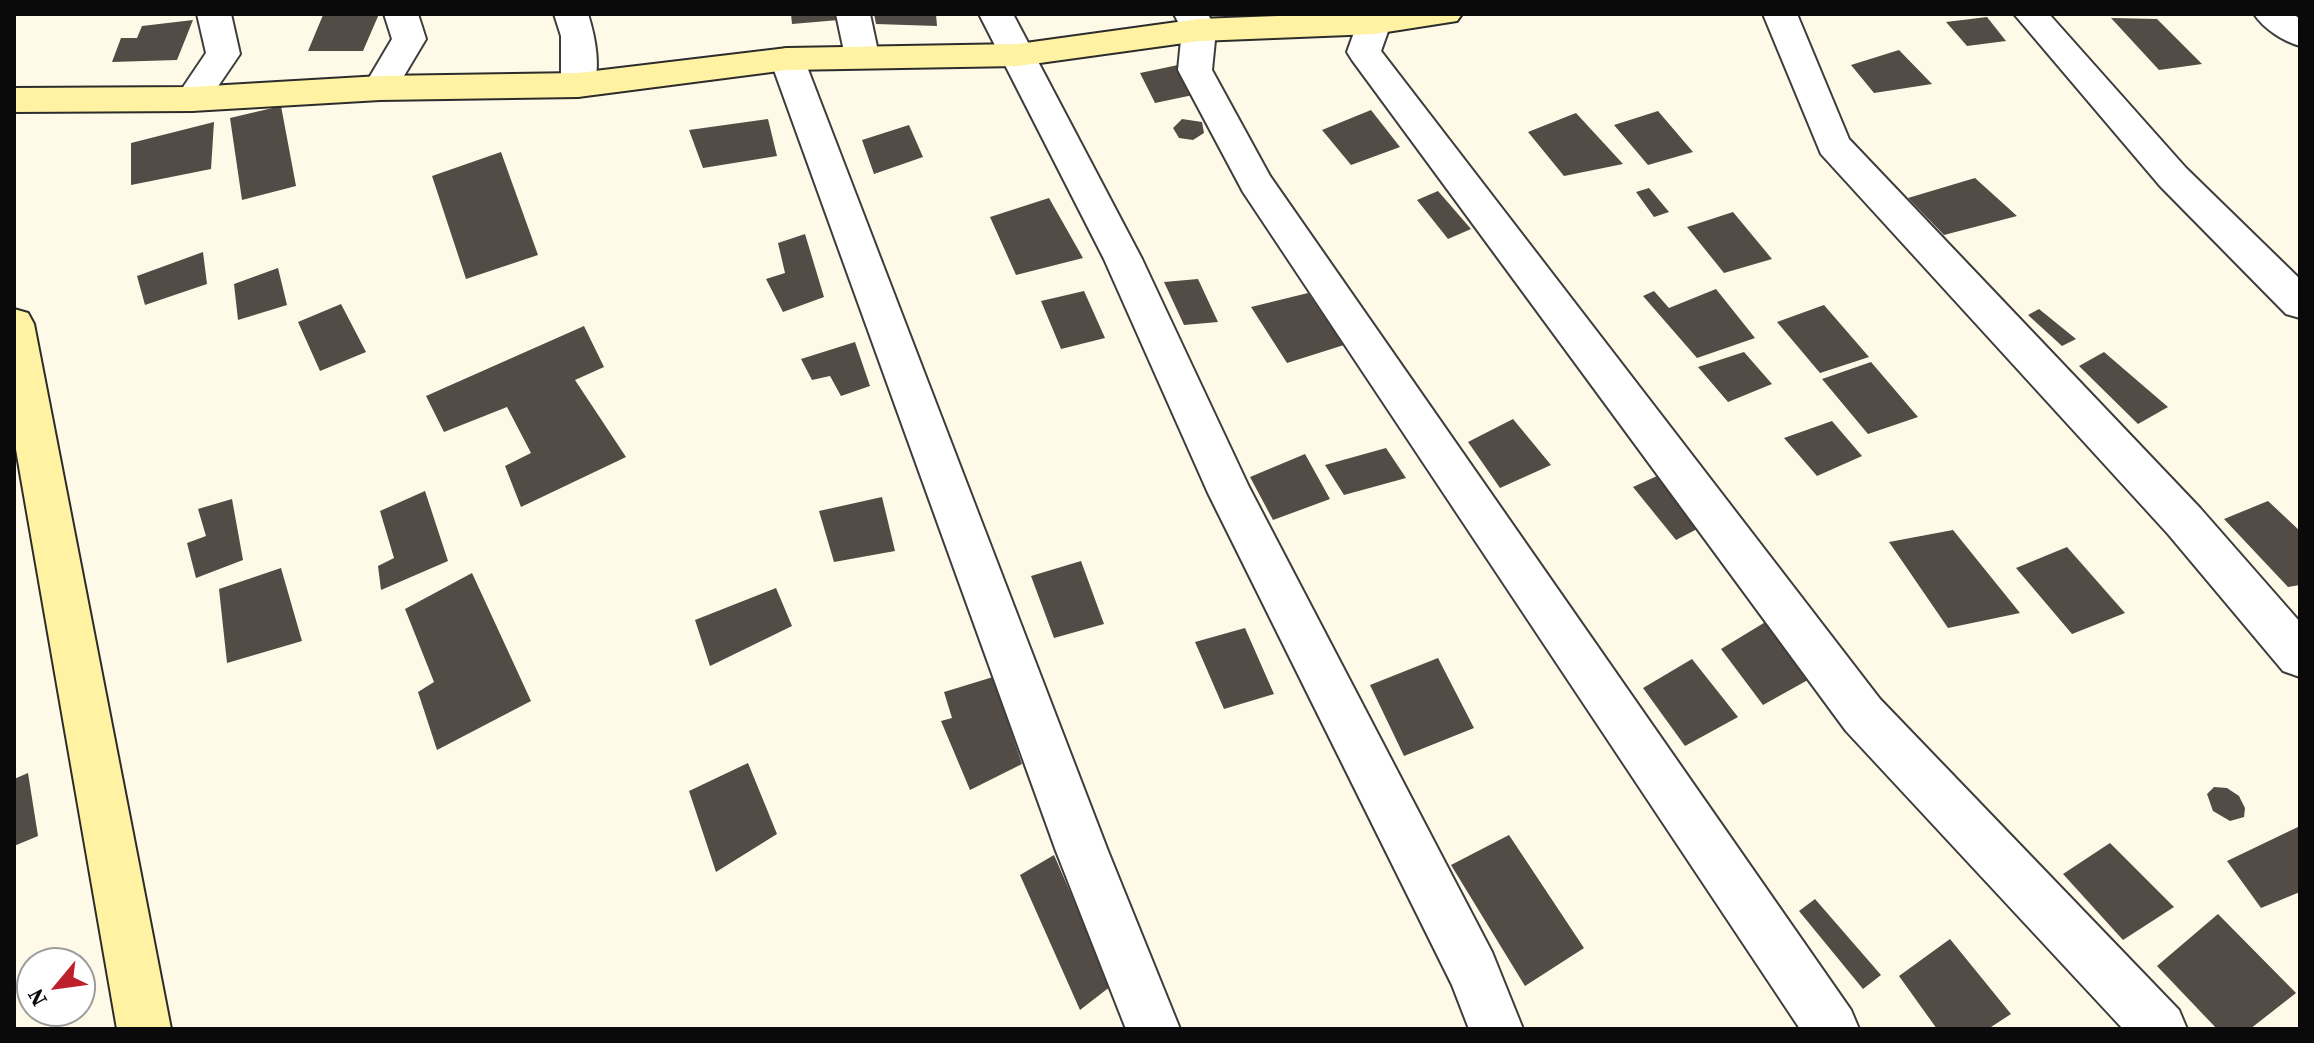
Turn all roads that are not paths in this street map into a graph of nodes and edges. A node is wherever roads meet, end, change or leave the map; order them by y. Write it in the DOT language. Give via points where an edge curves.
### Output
graph roads {
  1 [pos="214,14"];
  2 [pos="401,14"];
  3 [pos="571,14"];
  4 [pos="853,14"];
  5 [pos="996,14"];
  6 [pos="1445,14"];
  7 [pos="1780,14"];
  8 [pos="2031,14"];
  9 [pos="2271,14"];
  10 [pos="1371,18"];
  11 [pos="1195,22"];
  12 [pos="2300,35"];
  13 [pos="1018,55"];
  14 [pos="862,56"];
  15 [pos="787,59"];
  16 [pos="578,85"];
  17 [pos="380,88"];
  18 [pos="192,99"];
  19 [pos="14,100"];
  20 [pos="2300,303"];
  21 [pos="14,324"];
  22 [pos="2300,656"];
  23 [pos="144,1029"];
  24 [pos="1153,1029"];
  25 [pos="1496,1029"];
  26 [pos="1832,1029"];
  27 [pos="2160,1029"];
  1 -- 18 [label="street" via="223,54"];
  2 -- 17 [label="street" via="409,39"];
  3 -- 16 [label="street" via="578,36"];
  4 -- 14 [label="street"];
  5 -- 13 [label="street"];
  6 -- 10 [label="street"];
  7 -- 22 [label="street" via="1834,145 2184,521"];
  8 -- 20 [label="street" via="2173,177"];
  9 -- 12 [label="street"];
  10 -- 11 [label="street"];
  10 -- 27 [label="street" via="1364,52 1863,715"];
  11 -- 13 [label="street"];
  11 -- 26 [label="street" via="1195,70 1256,183"];
  13 -- 14 [label="street"];
  13 -- 25 [label="street" via="1123,259 1230,493 1473,971"];
  14 -- 15 [label="street"];
  15 -- 16 [label="street"];
  15 -- 24 [label="street"];
  16 -- 17 [label="street"];
  17 -- 18 [label="street"];
  18 -- 19 [label="street"];
  21 -- 23 [label="street"];
}
